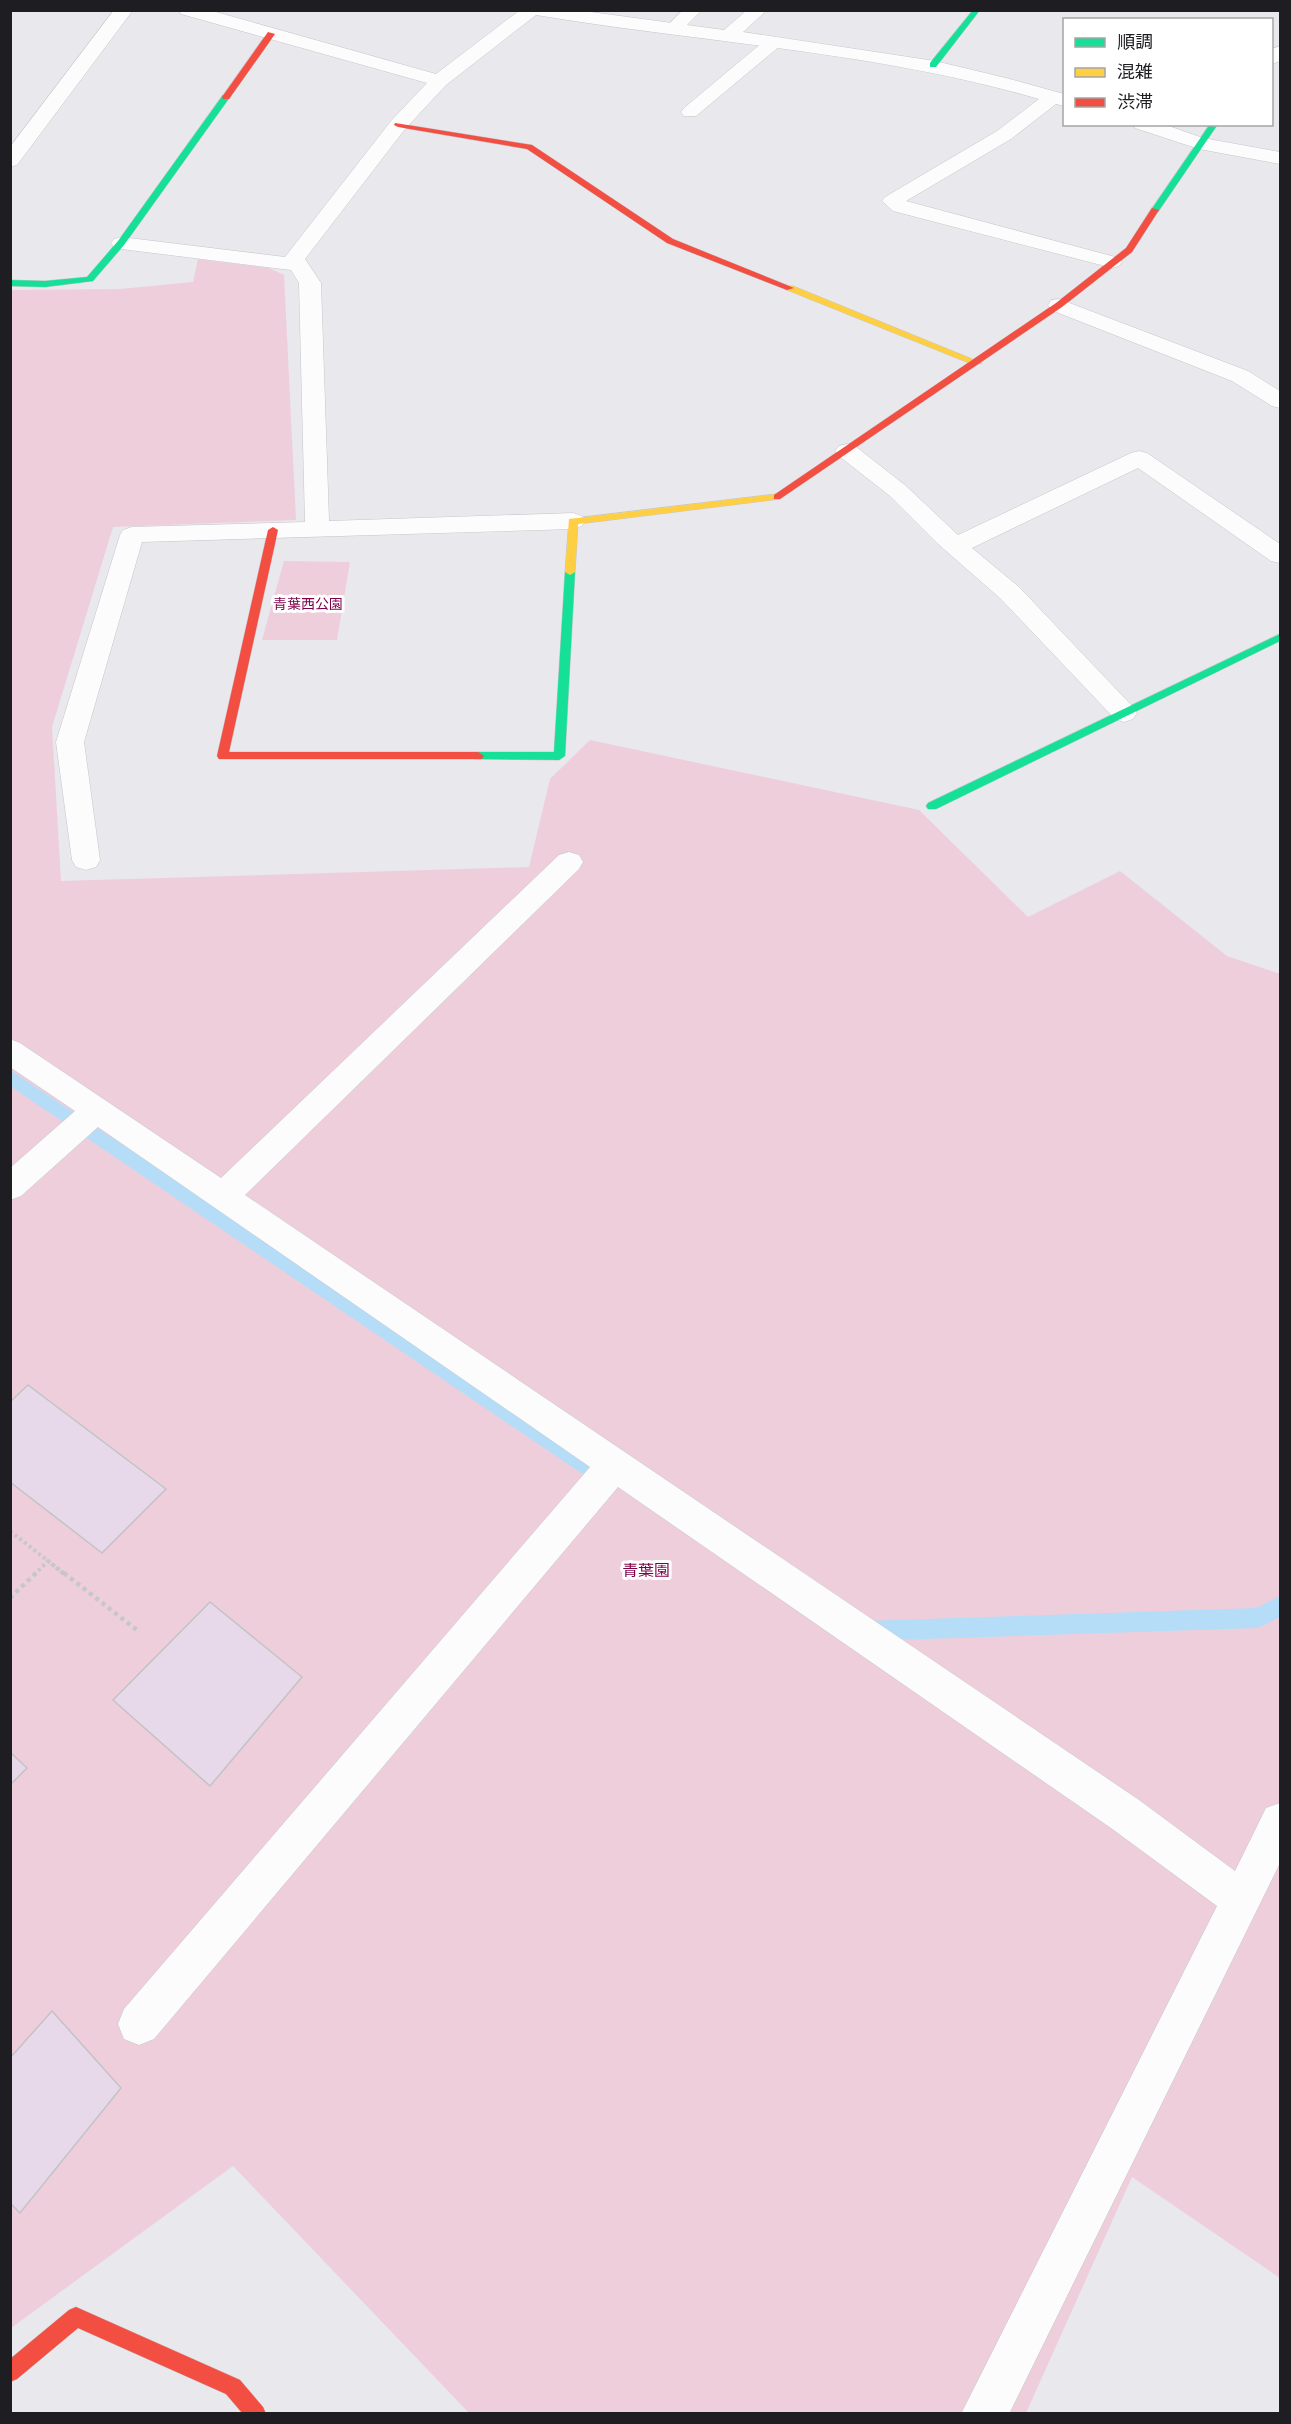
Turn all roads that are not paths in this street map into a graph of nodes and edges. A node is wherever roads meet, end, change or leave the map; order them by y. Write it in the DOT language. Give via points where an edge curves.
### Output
graph roads {
  1 [pos="124,10"];
  2 [pos="187,10"];
  3 [pos="535,10"];
  4 [pos="694,10"];
  5 [pos="758,10"];
  6 [pos="976,10"];
  7 [pos="584,14"];
  8 [pos="674,28"];
  9 [pos="271,34"];
  10 [pos="729,35"];
  11 [pos="774,42"];
  12 [pos="933,65"];
  13 [pos="439,81"];
  14 [pos="1059,98"];
  15 [pos="690,112"];
  16 [pos="398,124"];
  17 [pos="1148,126"];
  18 [pos="1212,126"];
  19 [pos="1199,143"];
  20 [pos="1276,152"];
  21 [pos="10,161"];
  22 [pos="121,243"];
  23 [pos="1112,262"];
  24 [pos="298,265"];
  25 [pos="10,283"];
  26 [pos="1059,305"];
  27 [pos="977,363"];
  28 [pos="1281,401"];
  29 [pos="847,451"];
  30 [pos="573,521"];
  31 [pos="317,528"];
  32 [pos="273,530"];
  33 [pos="956,546"];
  34 [pos="1281,555"];
  35 [pos="1279,640"];
  36 [pos="1124,713"];
  37 [pos="932,806"];
  38 [pos="86,860"];
  39 [pos="569,862"];
  40 [pos="10,1051"];
  41 [pos="96,1111"];
  42 [pos="10,1187"];
  43 [pos="222,1197"];
  44 [pos="614,1465"];
  45 [pos="1281,1822"];
  46 [pos="1241,1900"];
  47 [pos="138,2024"];
  48 [pos="10,2372"];
  49 [pos="256,2414"];
  50 [pos="984,2414"];
  1 -- 21 [label="street"];
  2 -- 9 [label="street"];
  3 -- 7 [label="street"];
  3 -- 13 [label="street"];
  4 -- 8 [label="lane"];
  5 -- 10 [label="street"];
  6 -- 12 [label="street"];
  7 -- 8 [label="street"];
  8 -- 10 [label="street"];
  9 -- 13 [label="street"];
  9 -- 22 [label="street"];
  10 -- 11 [label="street"];
  11 -- 12 [label="street"];
  11 -- 15 [label="lane"];
  12 -- 14 [label="street"];
  13 -- 16 [label="street"];
  14 -- 23 [label="street" via="892,201 900,207"];
  16 -- 24 [label="street" via="294,259"];
  16 -- 27 [label="street" via="529,147 670,241"];
  17 -- 19 [label="street"];
  18 -- 19 [label="street"];
  19 -- 20 [label="street"];
  19 -- 23 [label="street" via="1129,250"];
  22 -- 24 [label="street"];
  22 -- 25 [label="street" via="90,279"];
  23 -- 26 [label="street"];
  24 -- 31 [label="street" via="310,283"];
  26 -- 27 [label="street"];
  26 -- 28 [label="street" via="1240,376"];
  27 -- 29 [label="street"];
  29 -- 30 [label="street" via="778,497"];
  29 -- 33 [label="street" via="898,491"];
  30 -- 31 [label="street"];
  30 -- 32 [label="street" via="559,756 223,756"];
  31 -- 32 [label="street"];
  32 -- 38 [label="street" via="132,535 70,742"];
  33 -- 34 [label="street" via="1139,458"];
  33 -- 36 [label="street" via="1010,593"];
  35 -- 36 [label="street"];
  36 -- 37 [label="street"];
  39 -- 43 [label="lane"];
  40 -- 41 [label="lane"];
  41 -- 42 [label="lane"];
  41 -- 43 [label="lane"];
  43 -- 44 [label="lane"];
  44 -- 46 [label="lane" via="1125,1814"];
  44 -- 47 [label="lane"];
  45 -- 46 [label="lane"];
  46 -- 50 [label="lane"];
  48 -- 49 [label="street" via="76,2317 233,2387"];
}
